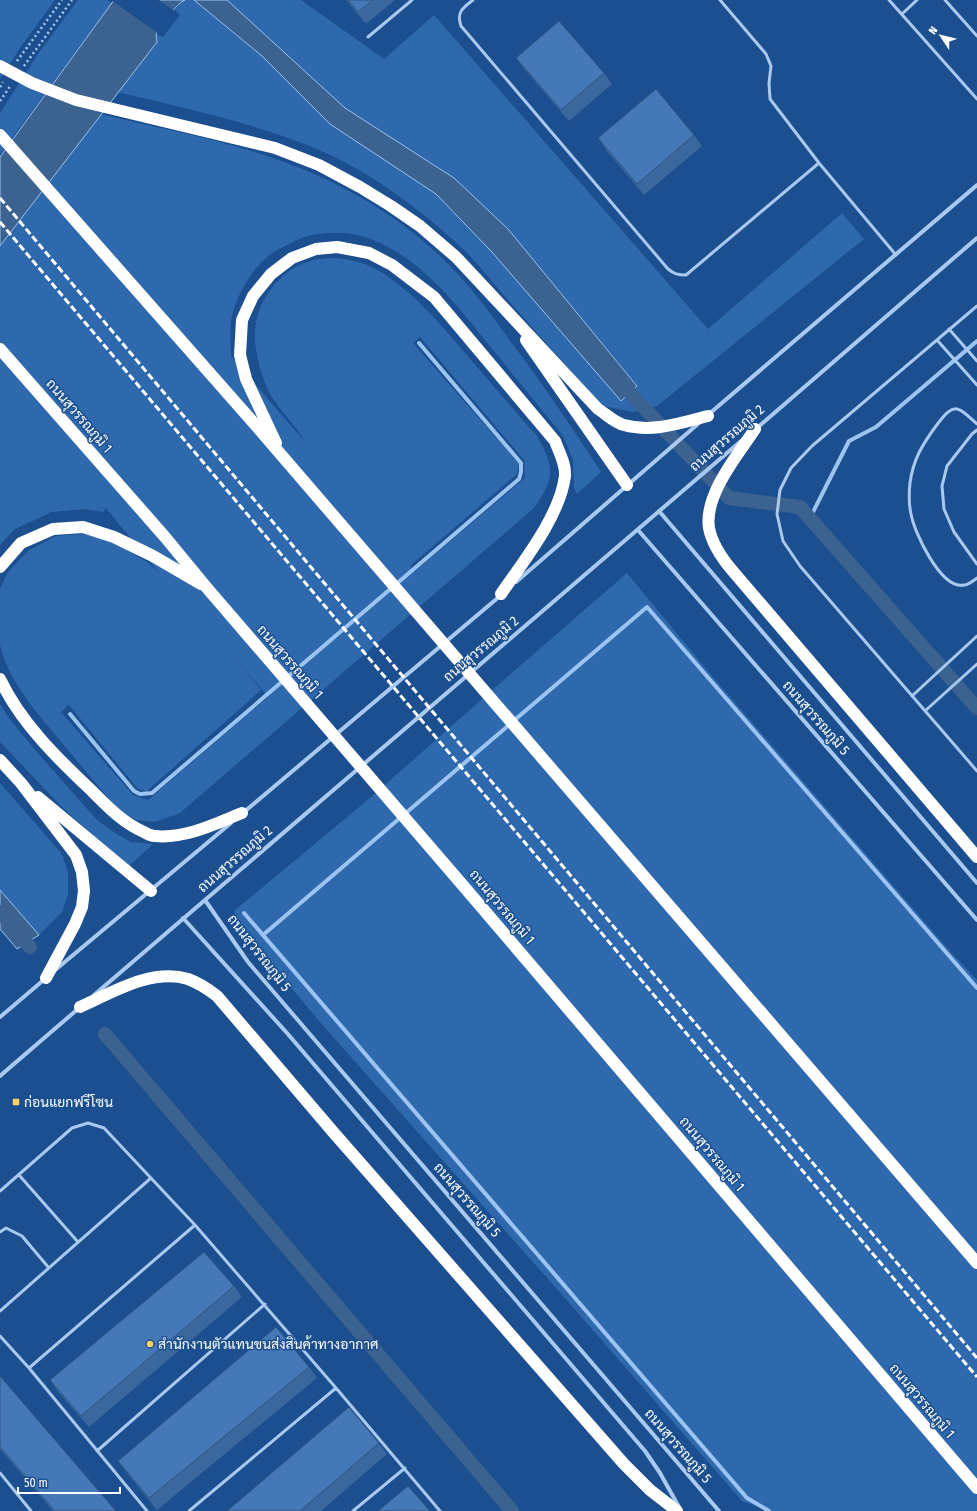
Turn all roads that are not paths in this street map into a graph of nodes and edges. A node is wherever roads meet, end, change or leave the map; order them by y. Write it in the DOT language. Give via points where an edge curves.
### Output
graph roads {
  1 [pos="412,0"];
  2 [pos="473,0"];
  3 [pos="720,0"];
  4 [pos="889,0"];
  5 [pos="917,0"];
  6 [pos="945,0"];
  7 [pos="902,14"];
  8 [pos="977,36"];
  9 [pos="368,37"];
  10 [pos="0,66"];
  11 [pos="977,99"];
  12 [pos="0,135"];
  13 [pos="819,163"];
  14 [pos="977,185"];
  15 [pos="977,238"];
  16 [pos="896,255"];
  17 [pos="500,303"];
  18 [pos="977,306"];
  19 [pos="949,329"];
  20 [pos="937,340"];
  21 [pos="0,350"];
  22 [pos="977,360"];
  23 [pos="977,385"];
  24 [pos="708,416"];
  25 [pos="977,424"];
  26 [pos="755,429"];
  27 [pos="977,430"];
  28 [pos="282,456"];
  29 [pos="627,485"];
  30 [pos="659,511"];
  31 [pos="638,530"];
  32 [pos="977,564"];
  33 [pos="0,567"];
  34 [pos="977,578"];
  35 [pos="207,588"];
  36 [pos="501,594"];
  37 [pos="977,636"];
  38 [pos="977,664"];
  39 [pos="0,679"];
  40 [pos="912,696"];
  41 [pos="925,711"];
  42 [pos="0,760"];
  43 [pos="977,771"];
  44 [pos="21,783"];
  45 [pos="242,813"];
  46 [pos="977,857"];
  47 [pos="977,883"];
  48 [pos="151,891"];
  49 [pos="205,900"];
  50 [pos="183,918"];
  51 [pos="977,920"];
  52 [pos="46,978"];
  53 [pos="80,1007"];
  54 [pos="0,1017"];
  55 [pos="0,1076"];
  56 [pos="19,1175"];
  57 [pos="151,1178"];
  58 [pos="0,1191"];
  59 [pos="195,1226"];
  60 [pos="0,1232"];
  61 [pos="78,1242"];
  62 [pos="977,1263"];
  63 [pos="50,1268"];
  64 [pos="264,1304"];
  65 [pos="0,1311"];
  66 [pos="0,1336"];
  67 [pos="29,1368"];
  68 [pos="336,1388"];
  69 [pos="97,1451"];
  70 [pos="405,1468"];
  71 [pos="0,1473"];
  72 [pos="977,1488"];
  73 [pos="32,1511"];
  74 [pos="146,1511"];
  75 [pos="189,1511"];
  76 [pos="353,1511"];
  77 [pos="440,1511"];
  78 [pos="677,1511"];
  79 [pos="681,1511"];
  80 [pos="719,1511"];
  1 -- 9 [label="lane"];
  2 -- 13 [label="lane" via="459,15 461,26 673,273 686,275"];
  3 -- 13 [label="lane" via="766,54 771,66 770,99"];
  4 -- 7 [label="lane"];
  5 -- 7 [label="lane"];
  6 -- 8 [label="lane"];
  7 -- 11 [label="lane"];
  10 -- 17 [label="highway" via="32,83 76,100 275,148 319,165 391,206 420,226 456,257"];
  12 -- 28 [label="highway"];
  13 -- 16 [label="lane"];
  14 -- 16 [label="street, ถนนสุวรรณภูมิ 2"];
  15 -- 26 [label="street, ถนนสุวรรณภูมิ 2"];
  16 -- 24 [label="street, ถนนสุวรรณภูมิ 2"];
  17 -- 24 [label="highway" via="598,409 623,425 649,429"];
  17 -- 29 [label="highway"];
  18 -- 19 [label="lane"];
  19 -- 20 [label="lane"];
  19 -- 22 [label="lane"];
  20 -- 23 [label="lane"];
  20 -- 40 [label="lane" via="812,446 791,468 780,490 777,514 783,541 800,566"];
  21 -- 35 [label="highway, ถนนสุวรรณภูมิ 1"];
  24 -- 29 [label="street, ถนนสุวรรณภูมิ 2"];
  25 -- 34 [label="lane" via="956,408 945,414 921,447 913,465 910,485 910,513 916,533 929,558 943,575 957,585 964,586"];
  26 -- 30 [label="street, ถนนสุวรรณภูมิ 2"];
  26 -- 46 [label="highway" via="717,487 712,501 709,528 719,554"];
  27 -- 32 [label="lane" via="947,466 942,486 944,509 954,532"];
  28 -- 36 [label="highway" via="246,379 240,354 242,320 253,296 271,274 292,258 316,249 337,247 369,253 392,265 423,288 445,309 555,441 564,464 565,476 559,500 545,528"];
  28 -- 62 [label="highway"];
  29 -- 36 [label="street, ถนนสุวรรณภูมิ 2"];
  30 -- 31 [label="street, ถนนสุวรรณภูมิ 2"];
  30 -- 47 [label="street, ถนนสุวรรณภูมิ 5"];
  31 -- 49 [label="street, ถนนสุวรรณภูมิ 2"];
  31 -- 51 [label="street, ถนนสุวรรณภูมิ 5"];
  33 -- 35 [label="highway" via="21,543 53,529 83,527 114,537"];
  35 -- 72 [label="highway, ถนนสุวรรณภูมิ 1"];
  36 -- 45 [label="street, ถนนสุวรรณภูมิ 2"];
  37 -- 40 [label="lane"];
  38 -- 41 [label="lane"];
  39 -- 45 [label="highway" via="16,708 44,744 119,818 136,829 154,836 176,835 196,831"];
  40 -- 41 [label="lane"];
  41 -- 43 [label="lane"];
  42 -- 44 [label="highway"];
  44 -- 48 [label="highway"];
  44 -- 52 [label="highway" via="76,855 82,872 82,907"];
  45 -- 48 [label="street, ถนนสุวรรณภูมิ 2"];
  48 -- 52 [label="street, ถนนสุวรรณภูมิ 2"];
  49 -- 50 [label="street, ถนนสุวรรณภูมิ 2"];
  49 -- 80 [label="street, ถนนสุวรรณภูมิ 5" via="253,968"];
  50 -- 53 [label="street, ถนนสุวรรณภูมิ 2"];
  50 -- 79 [label="street, ถนนสุวรรณภูมิ 5" via="287,1033 645,1451"];
  52 -- 54 [label="street, ถนนสุวรรณภูมิ 2"];
  53 -- 55 [label="street, ถนนสุวรรณภูมิ 2"];
  53 -- 78 [label="highway" via="146,979 166,976 188,979 218,996 334,1133 624,1464 650,1490"];
  56 -- 57 [label="lane" via="72,1128 88,1123 104,1128"];
  56 -- 58 [label="lane"];
  56 -- 61 [label="lane"];
  57 -- 59 [label="lane"];
  57 -- 61 [label="lane"];
  59 -- 64 [label="lane"];
  59 -- 67 [label="lane"];
  60 -- 63 [label="lane" via="6,1228 22,1236"];
  61 -- 63 [label="lane"];
  63 -- 65 [label="lane"];
  64 -- 68 [label="lane"];
  64 -- 69 [label="lane"];
  66 -- 67 [label="lane"];
  67 -- 69 [label="lane"];
  68 -- 70 [label="lane"];
  68 -- 75 [label="lane"];
  69 -- 74 [label="lane"];
  70 -- 76 [label="lane"];
  70 -- 77 [label="lane"];
  71 -- 73 [label="lane"];
}
